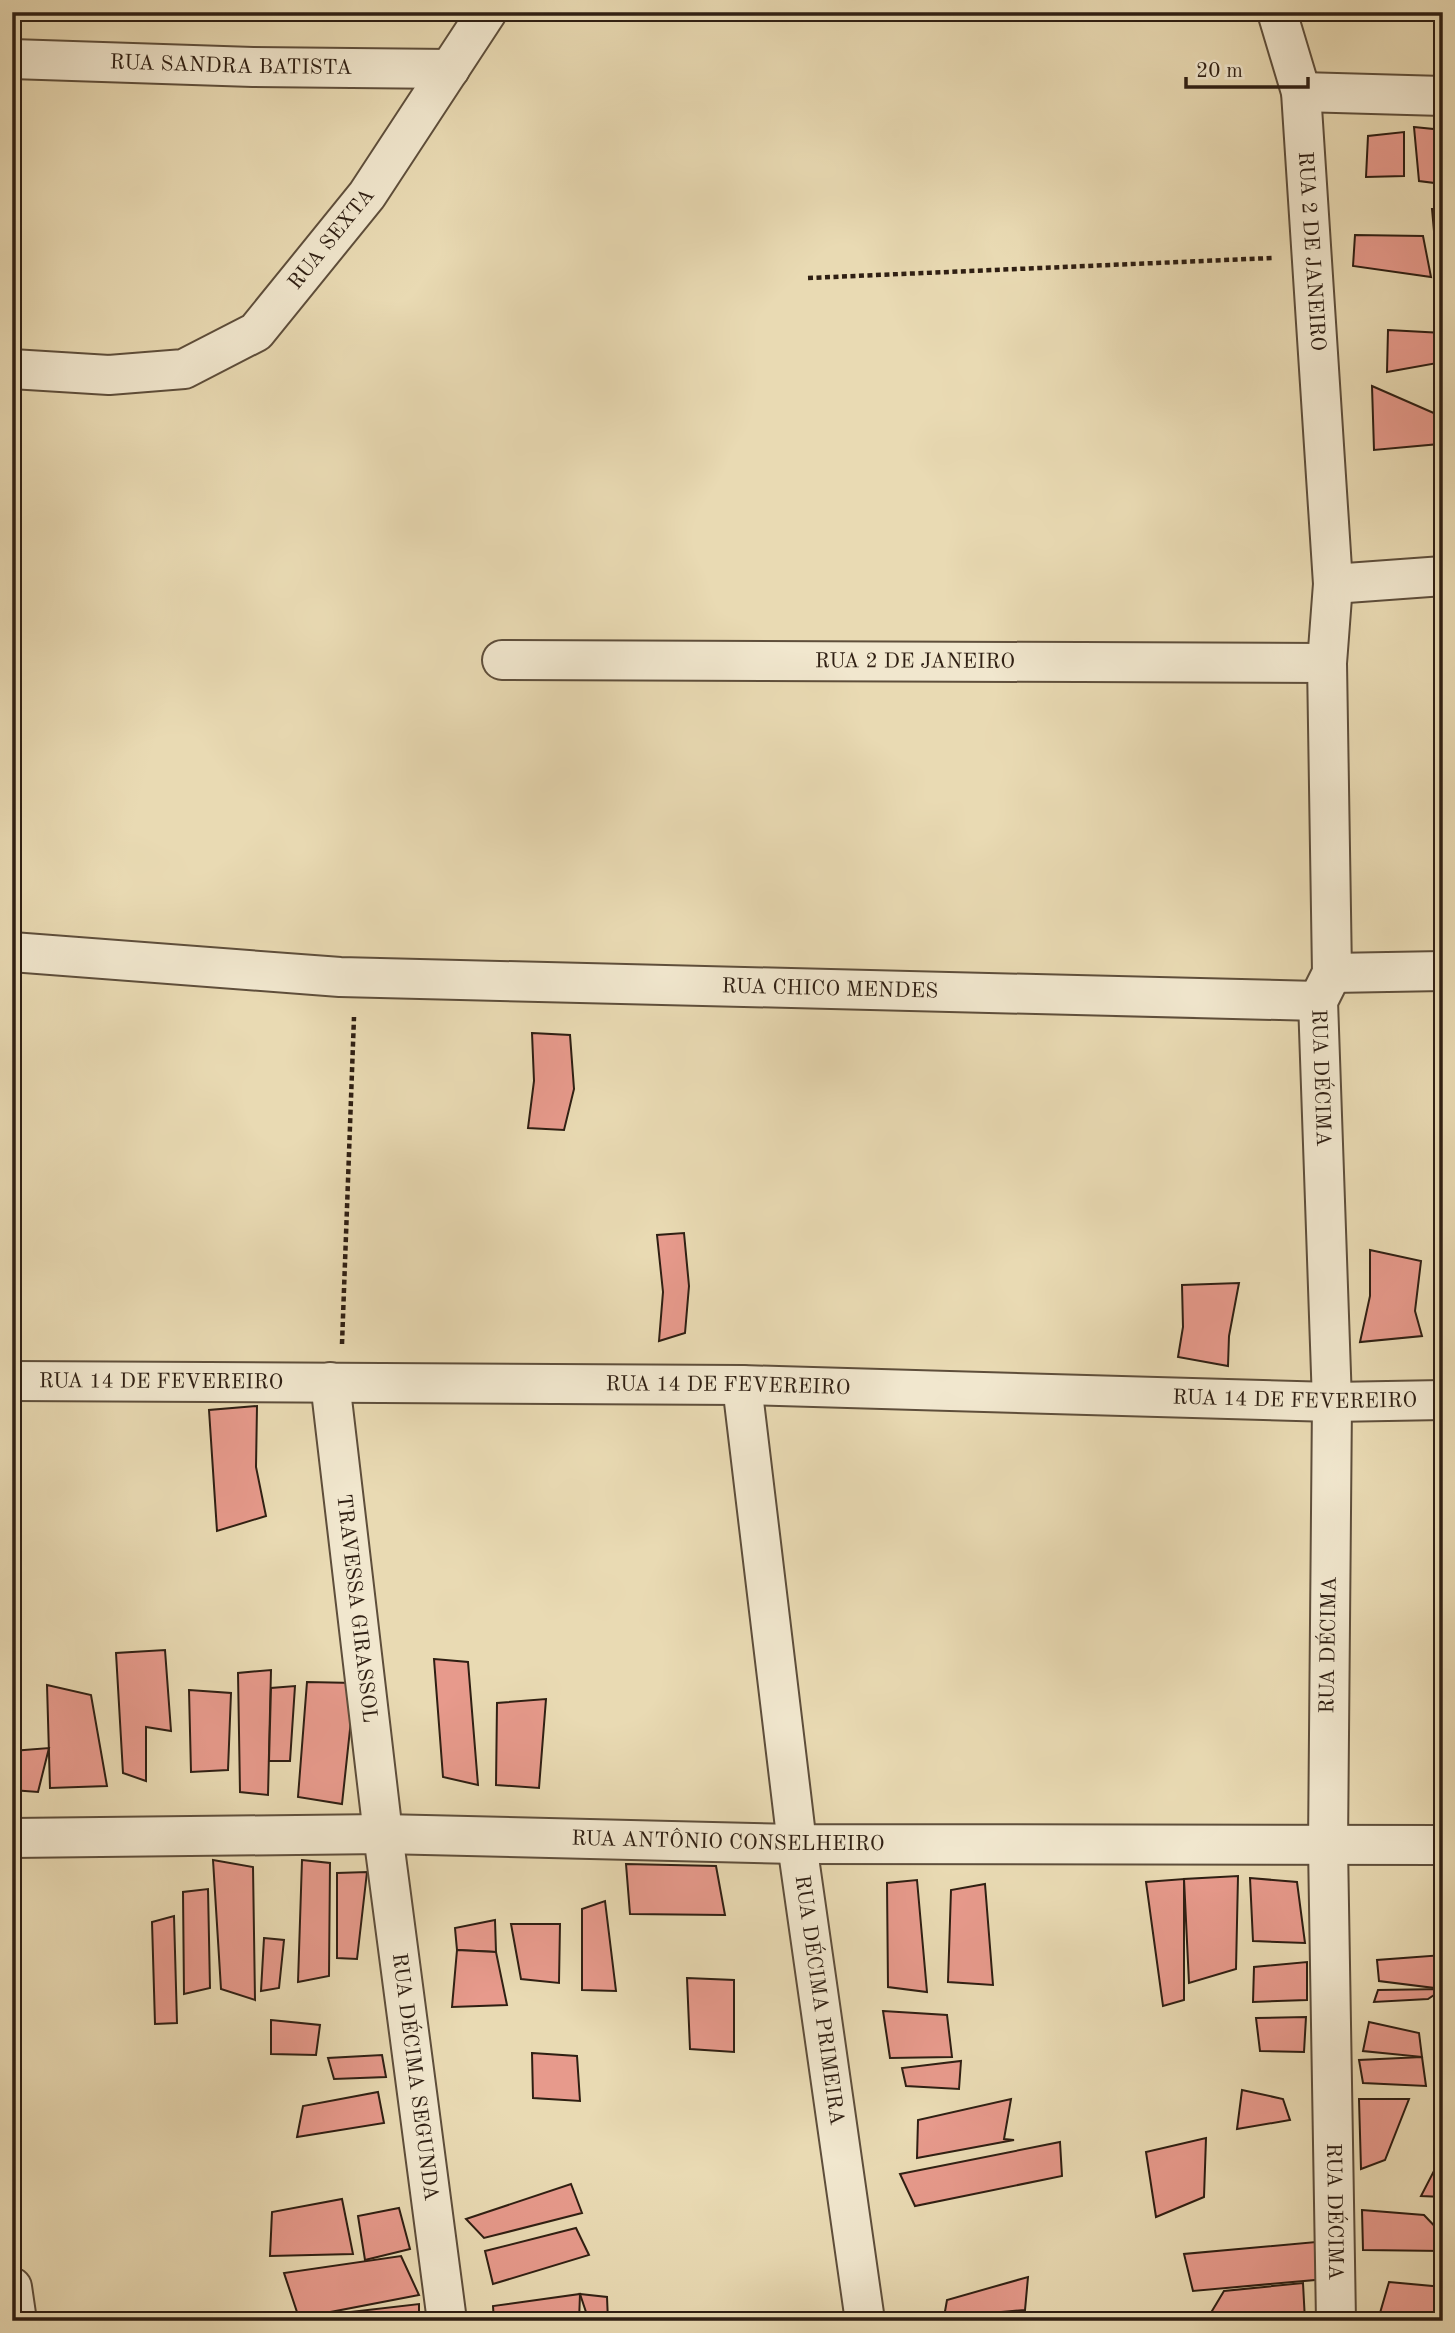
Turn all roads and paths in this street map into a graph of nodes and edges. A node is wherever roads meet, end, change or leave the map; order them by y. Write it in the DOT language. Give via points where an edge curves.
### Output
graph roads {
  1 [pos="487,12"];
  2 [pos="1277,12"];
  3 [pos="12,59"];
  4 [pos="450,69"];
  5 [pos="1301,92"];
  6 [pos="1443,96"];
  7 [pos="1311,256"];
  8 [pos="808,278"];
  9 [pos="12,369"];
  10 [pos="1443,576"];
  11 [pos="1333,584"];
  12 [pos="502,660"];
  13 [pos="1327,663"];
  14 [pos="12,952"];
  15 [pos="1443,971"];
  16 [pos="348,977"];
  17 [pos="1325,987"];
  18 [pos="12,1381"];
  19 [pos="335,1382"];
  20 [pos="742,1385"];
  21 [pos="1443,1401"];
  22 [pos="1332,1402"];
  23 [pos="383,1834"];
  24 [pos="12,1838"];
  25 [pos="797,1844"];
  26 [pos="1443,1845"];
  27 [pos="1328,1846"];
  28 [pos="12,2287"];
  29 [pos="17,2321"];
  30 [pos="447,2321"];
  31 [pos="865,2321"];
  32 [pos="1336,2321"];
  1 -- 4 [label="street, RUA SEXTA"];
  2 -- 5 [label="street, RUA 2 DE JANEIRO"];
  3 -- 4 [label="street, RUA SANDRA BATISTA"];
  4 -- 9 [label="street, RUA SEXTA" via="367,195 256,332 184,369 109,375"];
  5 -- 6 [label="street"];
  5 -- 7 [label="street, RUA 2 DE JANEIRO"];
  7 -- 8 [label="path"];
  7 -- 11 [label="street, RUA 2 DE JANEIRO"];
  10 -- 11 [label="street"];
  11 -- 13 [label="street, RUA 2 DE JANEIRO"];
  12 -- 13 [label="street, RUA 2 DE JANEIRO"];
  13 -- 17 [label="street, RUA 2 DE JANEIRO"];
  14 -- 16 [label="street"];
  15 -- 17 [label="street, RUA CHICO MENDES"];
  16 -- 17 [label="street, RUA CHICO MENDES"];
  16 -- 19 [label="path"];
  17 -- 22 [label="street, RUA DÉCIMA"];
  18 -- 19 [label="street, RUA 14 DE FEVEREIRO"];
  19 -- 20 [label="street, RUA 14 DE FEVEREIRO"];
  19 -- 23 [label="street, TRAVESSA GIRASSOL"];
  20 -- 22 [label="street, RUA 14 DE FEVEREIRO"];
  20 -- 25 [label="street, RUA DÉCIMA PRIMEIRA"];
  21 -- 22 [label="street, RUA 14 DE FEVEREIRO"];
  22 -- 27 [label="street, RUA DÉCIMA"];
  23 -- 24 [label="street, RUA ANTÔNIO CONSELHEIRO"];
  23 -- 25 [label="street, RUA ANTÔNIO CONSELHEIRO"];
  23 -- 30 [label="street, RUA DÉCIMA SEGUNDA"];
  25 -- 27 [label="street, RUA ANTÔNIO CONSELHEIRO"];
  25 -- 31 [label="street, RUA DÉCIMA PRIMEIRA"];
  26 -- 27 [label="street, RUA ANTÔNIO CONSELHEIRO"];
  27 -- 32 [label="street, RUA DÉCIMA"];
  28 -- 29 [label="street"];
}
